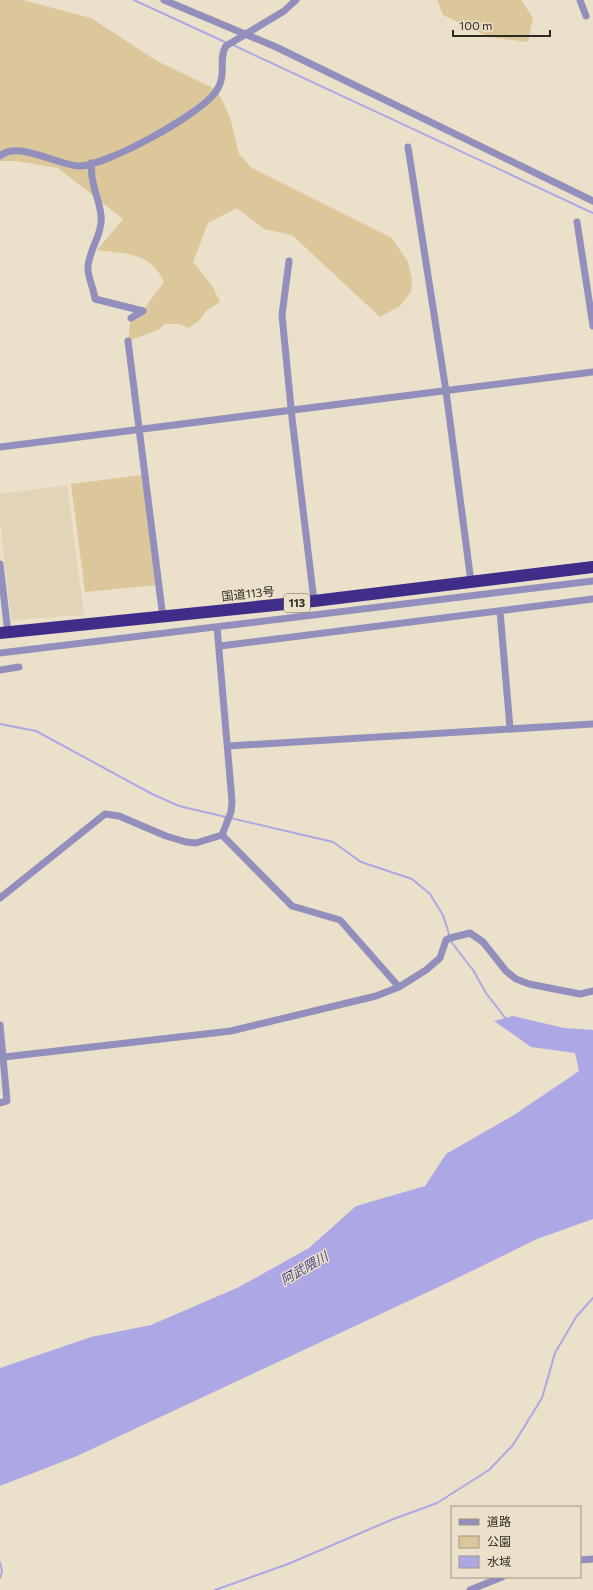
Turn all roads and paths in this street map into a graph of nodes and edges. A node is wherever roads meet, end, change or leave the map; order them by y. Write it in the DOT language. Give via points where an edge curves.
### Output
graph roads {
  1 [pos="164,0"];
  2 [pos="296,0"];
  3 [pos="580,0"];
  4 [pos="586,16"];
  5 [pos="248,34"];
  6 [pos="408,147"];
  7 [pos="0,156"];
  8 [pos="90,163"];
  9 [pos="593,201"];
  10 [pos="577,222"];
  11 [pos="289,261"];
  12 [pos="131,318"];
  13 [pos="593,326"];
  14 [pos="128,341"];
  15 [pos="593,372"];
  16 [pos="446,391"];
  17 [pos="292,411"];
  18 [pos="140,430"];
  19 [pos="0,447"];
  20 [pos="0,564"];
  21 [pos="593,567"];
  22 [pos="593,581"];
  23 [pos="470,582"];
  24 [pos="593,599"];
  25 [pos="314,601"];
  26 [pos="500,611"];
  27 [pos="163,618"];
  28 [pos="217,627"];
  29 [pos="4,633"];
  30 [pos="220,646"];
  31 [pos="0,653"];
  32 [pos="19,667"];
  33 [pos="0,670"];
  34 [pos="593,724"];
  35 [pos="510,728"];
  36 [pos="228,746"];
  37 [pos="222,835"];
  38 [pos="0,898"];
  39 [pos="399,986"];
  40 [pos="593,991"];
  41 [pos="0,1025"];
  42 [pos="4,1057"];
  43 [pos="0,1102"];
  44 [pos="581,1560"];
  45 [pos="593,1560"];
  46 [pos="500,1578"];
  47 [pos="470,1590"];
  1 -- 5 [label="street"];
  2 -- 5 [label="street" via="284,11"];
  3 -- 4 [label="street"];
  5 -- 8 [label="street" via="223,50 222,79 216,93 203,105 115,156"];
  5 -- 9 [label="street"];
  6 -- 16 [label="street"];
  7 -- 8 [label="street" via="17,151 38,154 67,165 81,166"];
  8 -- 12 [label="street" via="101,225 90,254 88,275 94,288 95,299 143,310"];
  10 -- 13 [label="street"];
  11 -- 17 [label="street" via="282,315"];
  14 -- 18 [label="street"];
  15 -- 16 [label="street"];
  16 -- 17 [label="street"];
  16 -- 23 [label="street"];
  17 -- 18 [label="street"];
  17 -- 25 [label="street"];
  18 -- 19 [label="street"];
  18 -- 27 [label="street"];
  20 -- 29 [label="street"];
  21 -- 23 [label="highway, 国道113号 / 113"];
  22 -- 28 [label="street"];
  23 -- 25 [label="highway, 国道113号 / 113"];
  24 -- 26 [label="street"];
  25 -- 27 [label="highway, 国道113号 / 113"];
  26 -- 30 [label="street"];
  26 -- 35 [label="street"];
  27 -- 29 [label="highway, 国道113号 / 113"];
  28 -- 30 [label="street"];
  28 -- 31 [label="street"];
  30 -- 36 [label="street"];
  32 -- 33 [label="street"];
  34 -- 35 [label="street"];
  35 -- 36 [label="street"];
  36 -- 37 [label="street" via="232,801 231,812"];
  37 -- 38 [label="street" via="186,842 119,816 105,814"];
  37 -- 39 [label="street" via="292,906 340,920"];
  39 -- 40 [label="street" via="426,970 440,958 446,940 470,933 482,942 516,979 580,994"];
  39 -- 42 [label="street" via="376,996 231,1031"];
  41 -- 42 [label="street"];
  42 -- 43 [label="street" via="7,1101"];
  44 -- 45 [label="street"];
  46 -- 47 [label="street"];
}
